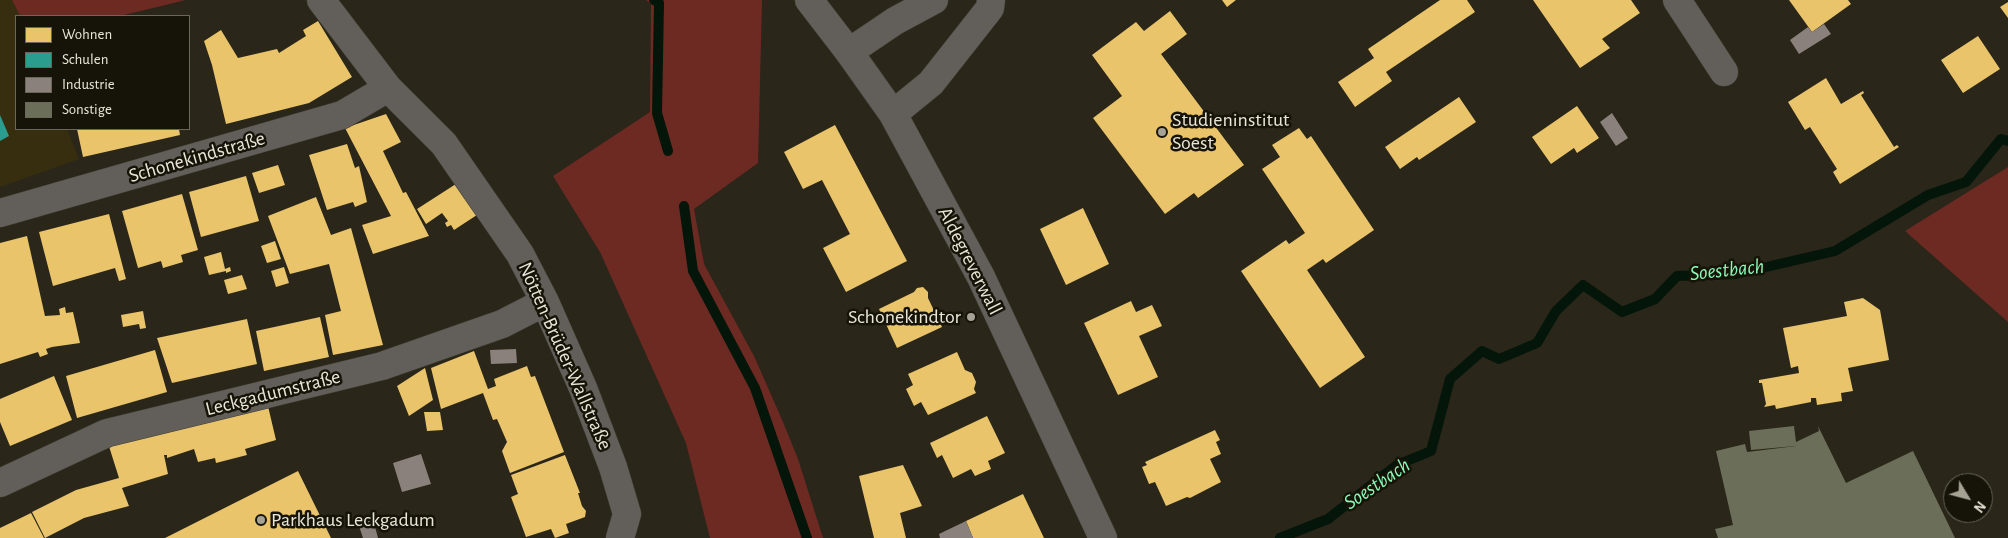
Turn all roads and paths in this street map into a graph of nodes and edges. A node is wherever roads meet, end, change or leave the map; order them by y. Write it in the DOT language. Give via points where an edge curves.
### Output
graph roads {
  1 [pos="321,0"];
  2 [pos="809,0"];
  3 [pos="934,0"];
  4 [pos="991,0"];
  5 [pos="1677,0"];
  6 [pos="849,52"];
  7 [pos="1724,72"];
  8 [pos="388,88"];
  9 [pos="893,114"];
  10 [pos="0,213"];
  11 [pos="545,302"];
  12 [pos="0,483"];
  13 [pos="620,538"];
  14 [pos="1103,538"];
  1 -- 8 [label="street, Nötten-Brüder-Wallstraße"];
  2 -- 6 [label="street, Aldegreverwall"];
  3 -- 6 [label="street"];
  4 -- 9 [label="street" via="990,8 931,84"];
  5 -- 7 [label="street"];
  6 -- 9 [label="street, Aldegreverwall"];
  8 -- 10 [label="street, Schonekindstraße" via="342,115"];
  8 -- 11 [label="street, Nötten-Brüder-Wallstraße" via="444,144 520,254"];
  9 -- 14 [label="street, Aldegreverwall" via="981,277"];
  11 -- 12 [label="street, Leckgadumstraße" via="502,324 382,366 107,433"];
  11 -- 13 [label="street, Nötten-Brüder-Wallstraße" via="613,467 627,514"];
}
